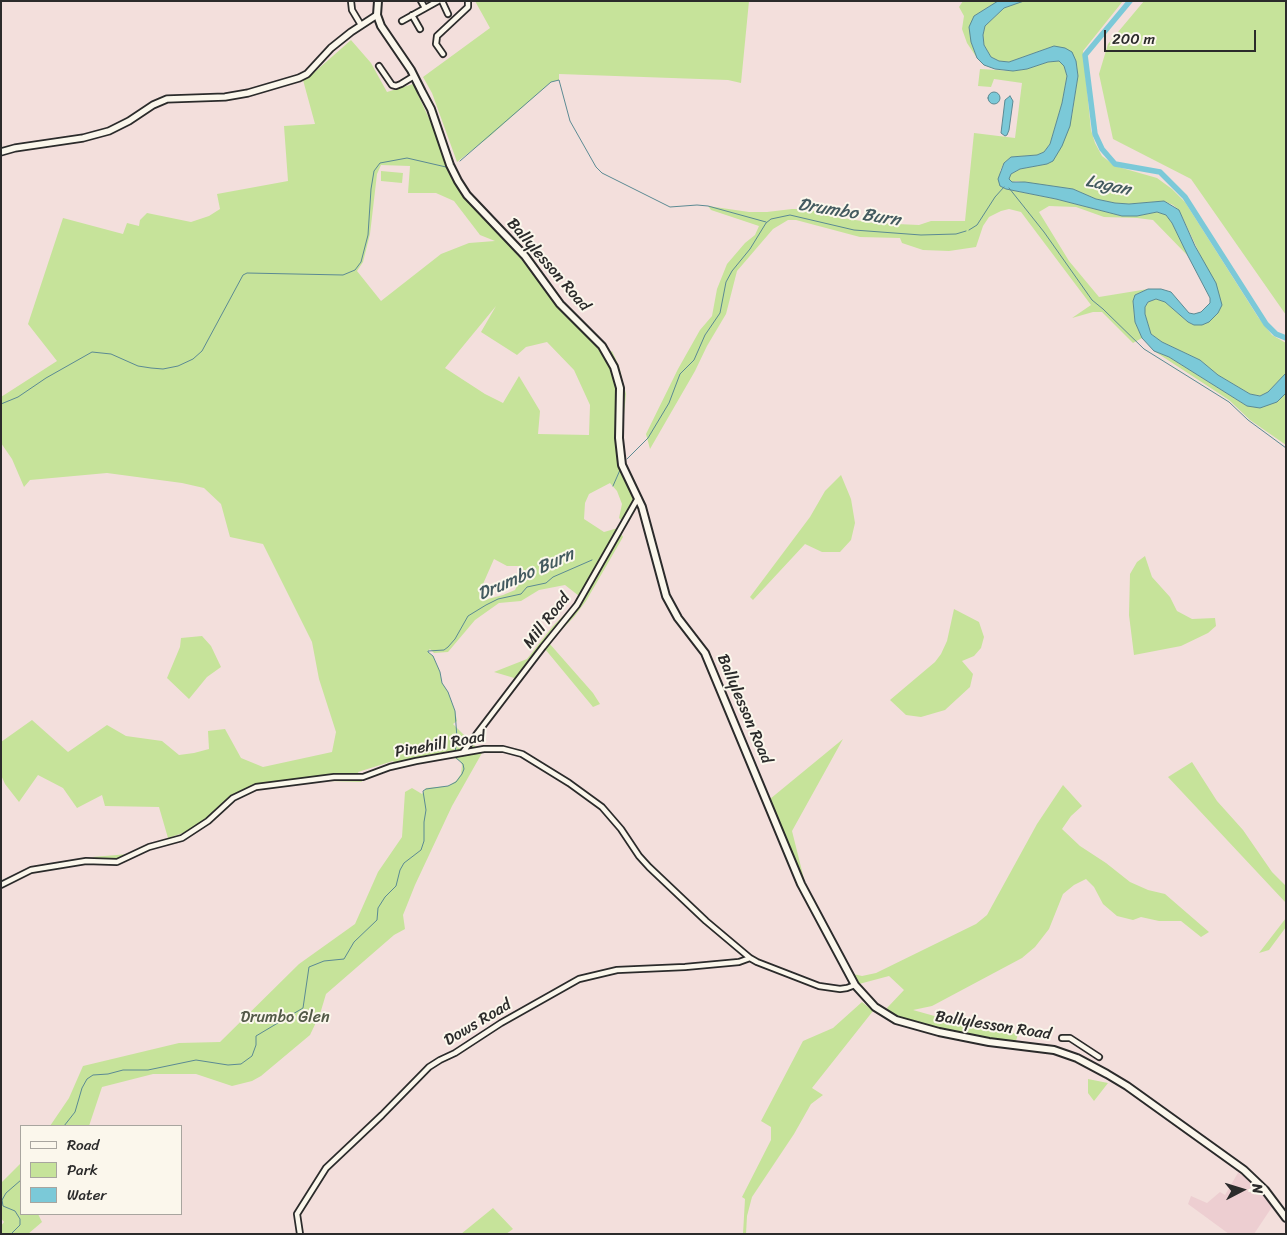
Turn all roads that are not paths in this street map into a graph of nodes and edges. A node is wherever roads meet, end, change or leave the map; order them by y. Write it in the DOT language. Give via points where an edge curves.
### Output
graph roads {
  1 [pos="351,1"];
  2 [pos="378,1"];
  3 [pos="421,1"];
  4 [pos="440,1"];
  5 [pos="468,1"];
  6 [pos="425,8"];
  7 [pos="448,14"];
  8 [pos="378,15"];
  9 [pos="412,15"];
  10 [pos="402,21"];
  11 [pos="361,25"];
  12 [pos="420,29"];
  13 [pos="443,54"];
  14 [pos="379,66"];
  15 [pos="414,76"];
  16 [pos="1,152"];
  17 [pos="639,497"];
  18 [pos="461,753"];
  19 [pos="1,885"];
  20 [pos="750,958"];
  21 [pos="855,985"];
  22 [pos="1062,1038"];
  23 [pos="1099,1057"];
  24 [pos="1286,1218"];
  25 [pos="300,1234"];
  1 -- 11 [label="street" via="352,10"];
  2 -- 8 [label="main road"];
  3 -- 6 [label="street"];
  4 -- 6 [label="street"];
  4 -- 7 [label="street"];
  5 -- 13 [label="street" via="468,7 437,36 436,44"];
  6 -- 9 [label="street"];
  8 -- 11 [label="street"];
  8 -- 15 [label="main road, Ballylesson Road" via="385,34"];
  9 -- 10 [label="street"];
  9 -- 12 [label="street"];
  11 -- 16 [label="street" via="299,78 225,97 168,99 109,131"];
  14 -- 15 [label="street" via="392,85"];
  15 -- 17 [label="main road, Ballylesson Road" via="431,109 450,165 467,195 525,256 560,304 609,356 620,388 620,454 626,475"];
  17 -- 18 [label="street, Mill Road" via="577,605"];
  17 -- 21 [label="main road, Ballylesson Road" via="666,596 678,618 705,653 801,884"];
  18 -- 19 [label="street, Pinehill Road" via="390,767 363,776 256,787 233,798 208,821 182,838 149,847 117,862 86,861 32,870"];
  18 -- 20 [label="street, Pinehill Road" via="492,748 522,754 590,798 614,819 649,867"];
  20 -- 21 [label="street, Pinehill Road" via="819,986 840,989"];
  20 -- 25 [label="street, Dows Road" via="685,967 617,970 579,978 440,1060 326,1168 298,1214"];
  21 -- 24 [label="main road, Ballylesson Road" via="875,1007 896,1020 989,1042 1054,1050 1107,1074 1244,1170 1266,1190"];
  22 -- 23 [label="street" via="1070,1038"];
}
